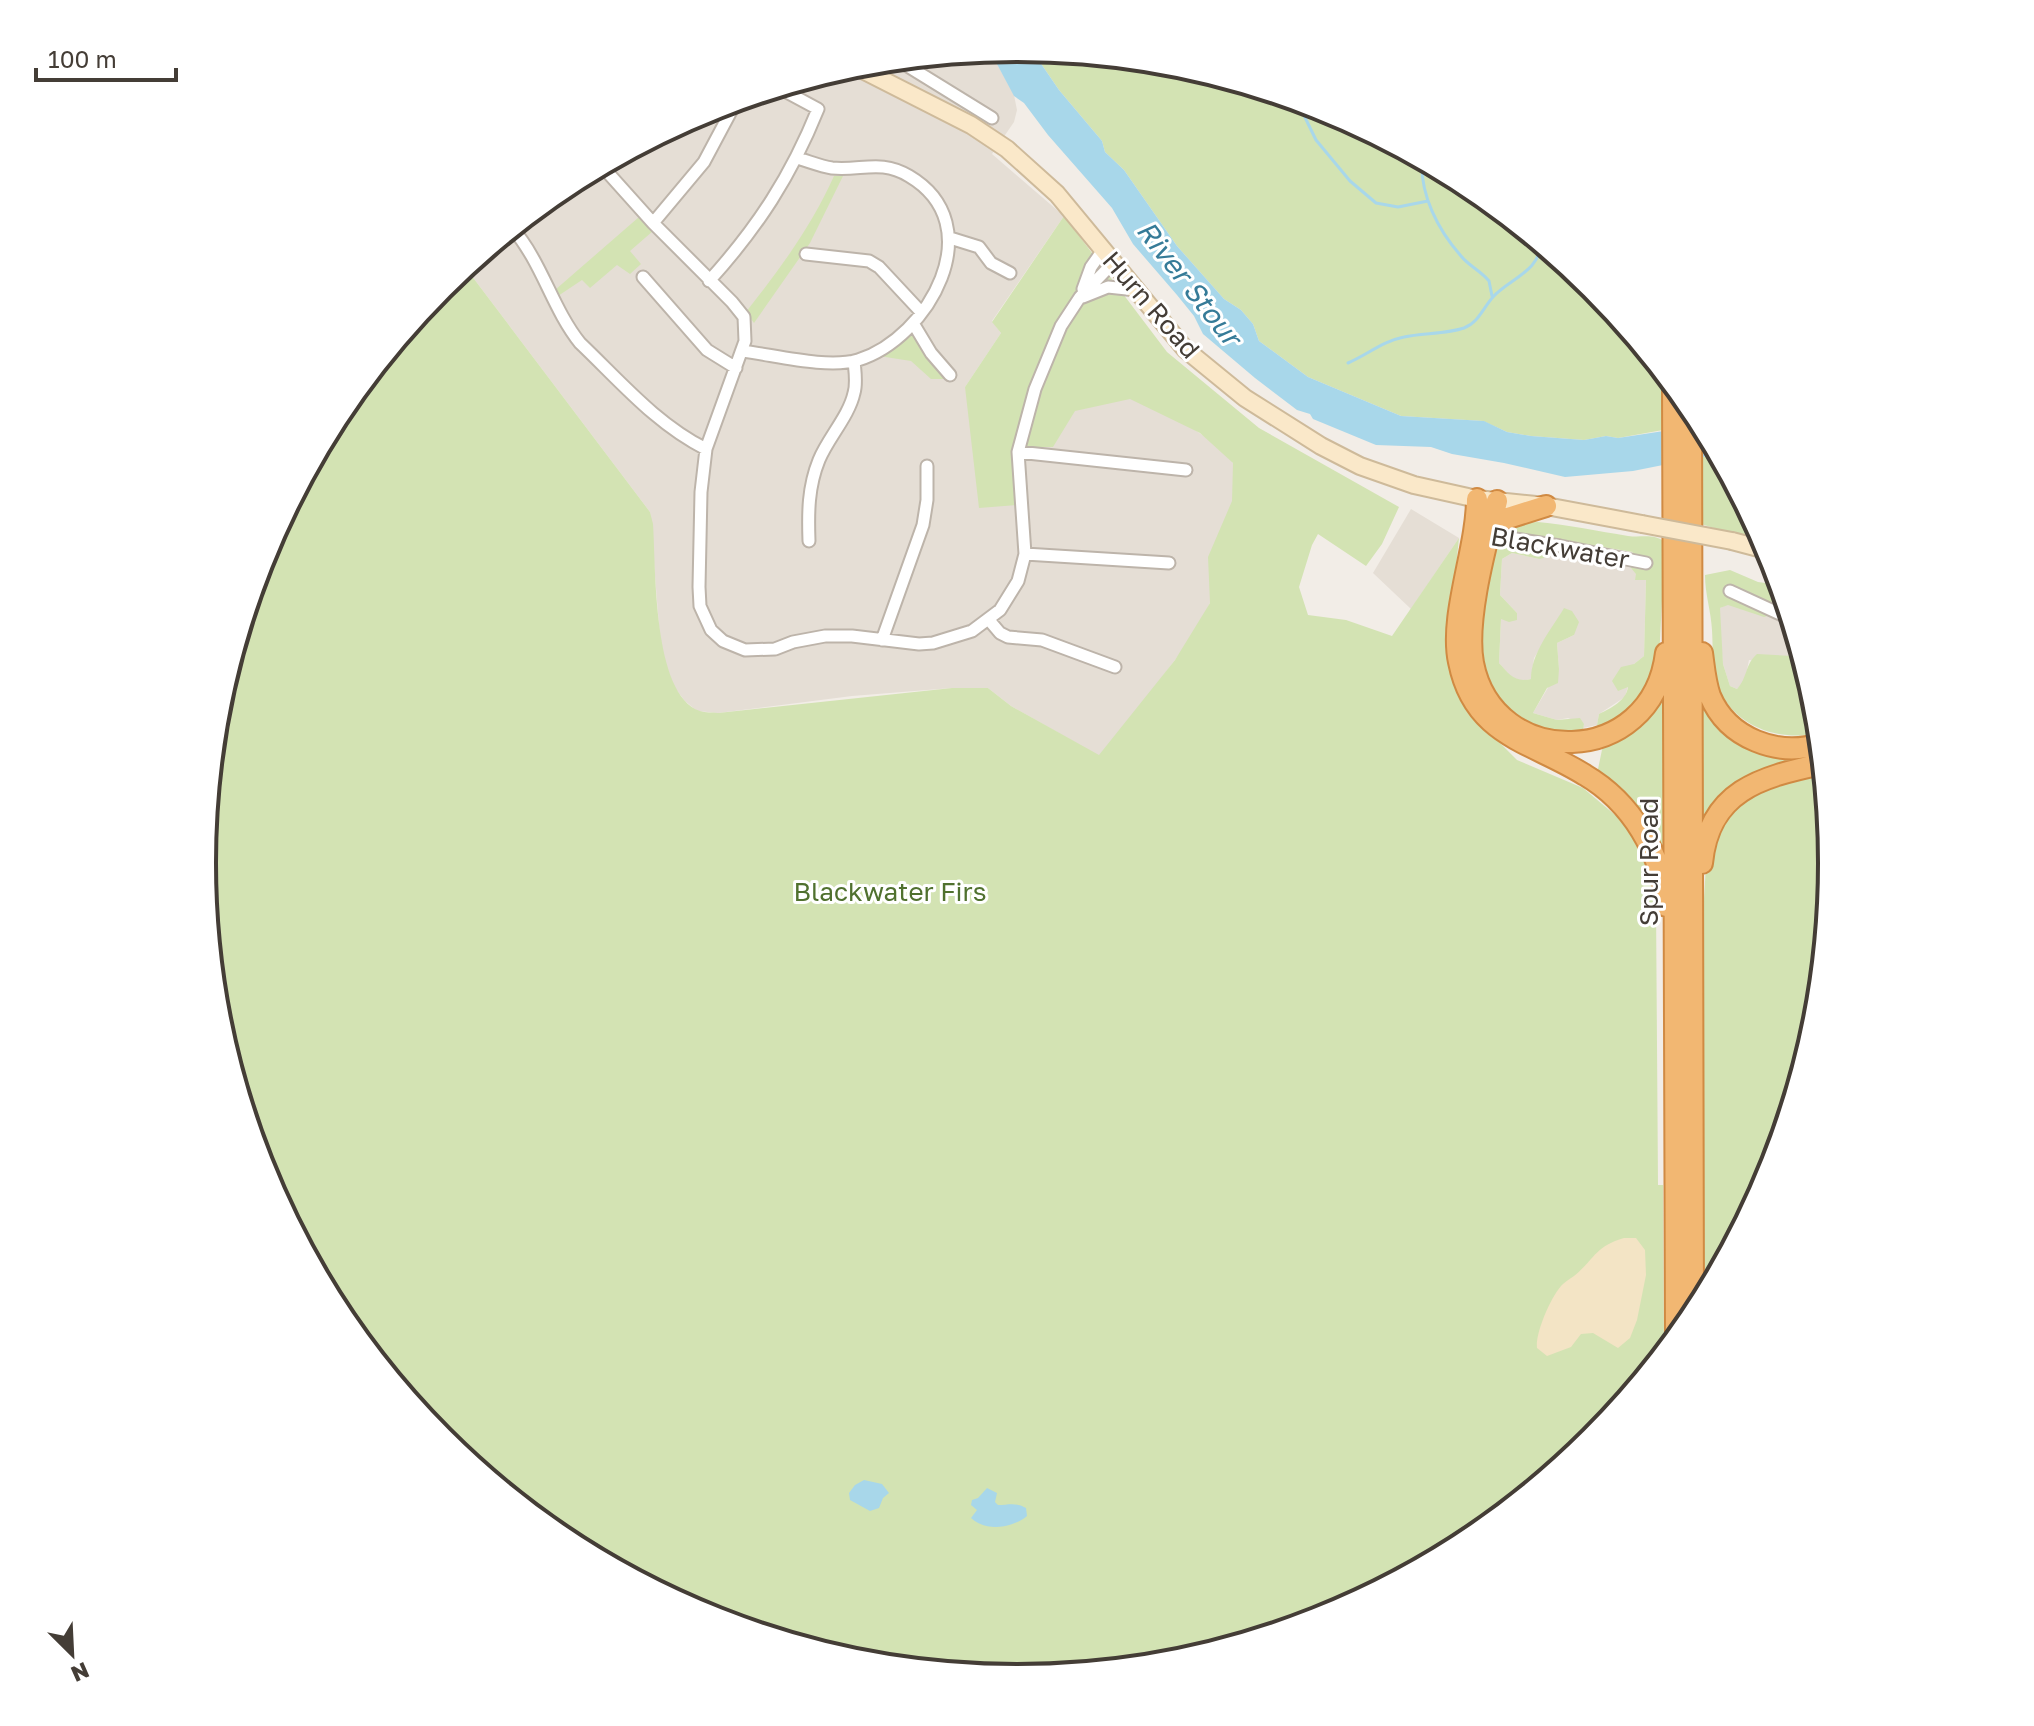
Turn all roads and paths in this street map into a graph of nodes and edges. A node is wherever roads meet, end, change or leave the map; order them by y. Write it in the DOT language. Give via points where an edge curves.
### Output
graph roads {
  1 [pos="913,69"];
  2 [pos="873,75"];
  3 [pos="792,95"];
  4 [pos="728,116"];
  5 [pos="992,118"];
  6 [pos="797,158"];
  7 [pos="611,173"];
  8 [pos="653,223"];
  9 [pos="518,237"];
  10 [pos="950,238"];
  11 [pos="806,254"];
  12 [pos="1108,256"];
  13 [pos="1010,273"];
  14 [pos="643,277"];
  15 [pos="709,281"];
  16 [pos="1136,290"];
  17 [pos="1080,297"];
  18 [pos="921,312"];
  19 [pos="913,323"];
  20 [pos="742,351"];
  21 [pos="854,361"];
  22 [pos="736,368"];
  23 [pos="950,375"];
  24 [pos="1682,417"];
  25 [pos="706,449"];
  26 [pos="1018,452"];
  27 [pos="927,466"];
  28 [pos="1186,470"];
  29 [pos="1487,500"];
  30 [pos="1546,506"];
  31 [pos="1485,530"];
  32 [pos="809,541"];
  33 [pos="1753,546"];
  34 [pos="1025,554"];
  35 [pos="1169,563"];
  36 [pos="1646,563"];
  37 [pos="1684,584"];
  38 [pos="1730,591"];
  39 [pos="1777,613"];
  40 [pos="989,620"];
  41 [pos="882,640"];
  42 [pos="1115,667"];
  43 [pos="1809,746"];
  44 [pos="1812,767"];
  45 [pos="1693,953"];
  46 [pos="1675,965"];
  47 [pos="1693,1292"];
  48 [pos="1676,1318"];
  1 -- 5 [label="street"];
  2 -- 12 [label="main road, Hurn Road" via="1007,149 1057,194"];
  3 -- 6 [label="street" via="818,109"];
  4 -- 8 [label="street" via="704,162"];
  6 -- 10 [label="street" via="835,168 872,165 904,173 933,197"];
  6 -- 15 [label="street" via="770,207"];
  7 -- 8 [label="street"];
  8 -- 15 [label="street"];
  9 -- 25 [label="street" via="580,343 678,436"];
  10 -- 13 [label="street" via="979,247 991,263"];
  10 -- 18 [label="street" via="942,277"];
  11 -- 18 [label="street" via="869,261"];
  12 -- 16 [label="main road, Hurn Road"];
  12 -- 17 [label="street"];
  14 -- 22 [label="street" via="707,350"];
  15 -- 20 [label="street" via="744,317"];
  16 -- 17 [label="street" via="1108,287"];
  16 -- 29 [label="main road, Hurn Road" via="1185,349 1284,423 1360,466 1414,485"];
  17 -- 26 [label="street" via="1061,326 1035,389"];
  18 -- 19 [label="street"];
  19 -- 21 [label="street" via="884,348"];
  19 -- 23 [label="street"];
  20 -- 21 [label="street"];
  20 -- 22 [label="street"];
  21 -- 32 [label="street" via="853,398 812,481"];
  22 -- 25 [label="street"];
  24 -- 37 [label="highway, Spur Road"];
  25 -- 41 [label="street" via="700,606 714,633 732,646 753,650 825,636"];
  26 -- 28 [label="street"];
  26 -- 34 [label="street"];
  27 -- 41 [label="street" via="923,525"];
  29 -- 30 [label="main road, Hurn Road"];
  29 -- 31 [label="highway"];
  30 -- 31 [label="highway"];
  30 -- 33 [label="main road, Hurn Road, bridge"];
  31 -- 36 [label="street, Blackwater"];
  31 -- 37 [label="highway" via="1471,638 1477,677 1502,716 1549,739 1596,739 1639,715 1663,674"];
  31 -- 46 [label="highway" via="1457,630 1458,661 1467,688 1482,714 1503,734 1588,776 1634,820 1662,880"];
  34 -- 35 [label="street"];
  34 -- 40 [label="street" via="1008,600"];
  37 -- 43 [label="highway" via="1710,696 1724,717 1742,734 1771,747"];
  37 -- 45 [label="highway, Spur Road"];
  37 -- 46 [label="highway, Spur Road"];
  38 -- 39 [label="street"];
  40 -- 41 [label="street" via="933,643"];
  40 -- 42 [label="street" via="1008,637 1042,640"];
  44 -- 45 [label="highway" via="1754,782 1719,813 1703,850"];
  45 -- 47 [label="highway, Spur Road"];
  46 -- 48 [label="highway, Spur Road"];
}
